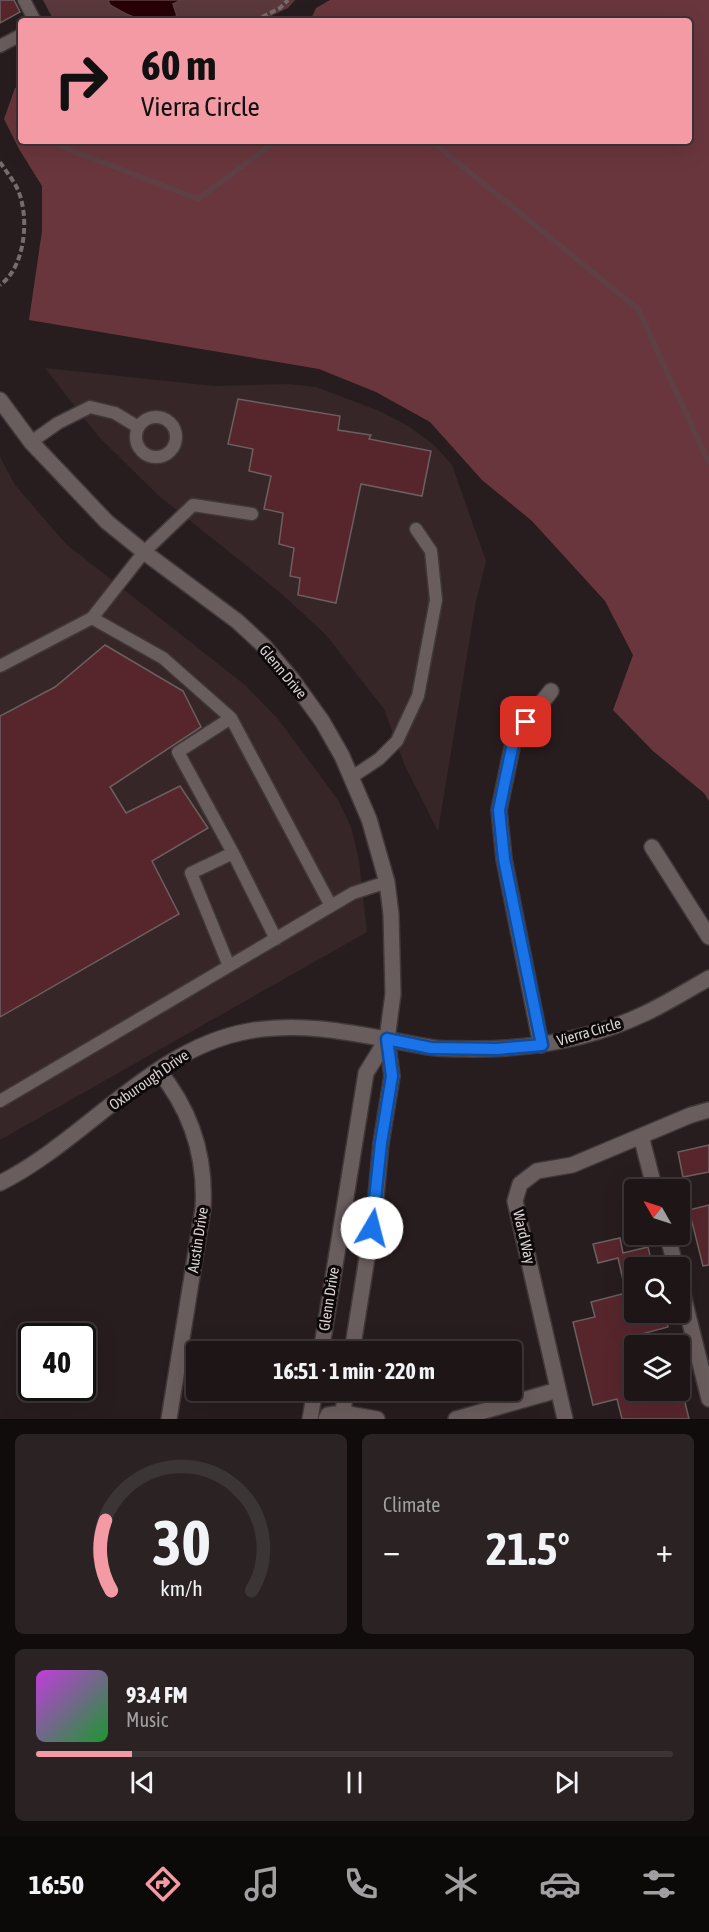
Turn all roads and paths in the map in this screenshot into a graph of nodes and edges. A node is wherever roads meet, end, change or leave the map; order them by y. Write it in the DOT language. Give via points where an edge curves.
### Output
graph roads {
  1 [pos="24,0"];
  2 [pos="288,0"];
  3 [pos="33,18"];
  4 [pos="260,18"];
  5 [pos="18,37"];
  6 [pos="0,46"];
  7 [pos="0,162"];
  8 [pos="0,285"];
  9 [pos="0,400"];
  10 [pos="138,428"];
  11 [pos="31,442"];
  12 [pos="252,514"];
  13 [pos="416,529"];
  14 [pos="144,552"];
  15 [pos="93,618"];
  16 [pos="0,666"];
  17 [pos="551,691"];
  18 [pos="231,718"];
  19 [pos="352,777"];
  20 [pos="652,847"];
  21 [pos="233,853"];
  22 [pos="387,882"];
  23 [pos="331,906"];
  24 [pos="709,937"];
  25 [pos="276,939"];
  26 [pos="229,966"];
  27 [pos="709,978"];
  28 [pos="387,1039"];
  29 [pos="542,1045"];
  30 [pos="158,1070"];
  31 [pos="0,1101"];
  32 [pos="709,1110"];
  33 [pos="641,1136"];
  34 [pos="652,1179"];
  35 [pos="0,1183"];
  36 [pos="690,1323"];
  37 [pos="323,1341"];
  38 [pos="354,1341"];
  39 [pos="558,1390"];
  40 [pos="709,1400"];
  41 [pos="313,1401"];
  42 [pos="344,1401"];
  43 [pos="342,1416"];
  44 [pos="168,1419"];
  45 [pos="310,1419"];
  46 [pos="326,1419"];
  47 [pos="377,1419"];
  48 [pos="456,1419"];
  49 [pos="565,1419"];
  1 -- 3 [label="lane"];
  2 -- 4 [label="path"];
  5 -- 6 [label="lane"];
  7 -- 8 [label="path" via="17,187 23,227 22,251"];
  9 -- 11 [label="street, Glenn Drive"];
  10 -- 11 [label="lane" via="115,413 90,406"];
  11 -- 14 [label="street, Glenn Drive" via="107,522"];
  12 -- 14 [label="lane" via="193,505"];
  13 -- 19 [label="lane" via="431,551 436,600 418,696 397,741"];
  14 -- 15 [label="lane"];
  14 -- 19 [label="street, Glenn Drive" via="237,621 264,646 322,721"];
  15 -- 16 [label="lane"];
  15 -- 18 [label="lane" via="163,658"];
  17 -- 29 [label="street" via="514,738 499,810 504,859"];
  18 -- 21 [label="lane" via="178,752"];
  18 -- 23 [label="lane"];
  19 -- 22 [label="street, Glenn Drive"];
  20 -- 24 [label="street"];
  21 -- 25 [label="lane"];
  21 -- 26 [label="lane" via="191,873"];
  22 -- 23 [label="lane"];
  22 -- 28 [label="street, Glenn Drive" via="393,994"];
  23 -- 25 [label="lane"];
  25 -- 26 [label="lane"];
  26 -- 31 [label="lane"];
  27 -- 29 [label="street, Vierra Circle" via="645,1014 610,1028"];
  28 -- 29 [label="street, Vierra Circle" via="431,1048"];
  28 -- 30 [label="street, Oxburough Drive" via="280,1026 217,1039"];
  28 -- 37 [label="street, Glenn Drive" via="366,1072"];
  28 -- 38 [label="street, Glenn Drive" via="392,1076"];
  30 -- 35 [label="street, Oxburough Drive" via="47,1155"];
  30 -- 44 [label="street, Austin Drive" via="178,1098 195,1133 204,1189"];
  32 -- 33 [label="street, Ward Way"];
  33 -- 34 [label="street"];
  33 -- 39 [label="street, Ward Way" via="572,1165 537,1171 520,1184 516,1201"];
  36 -- 40 [label="street"];
  39 -- 48 [label="street"];
  39 -- 49 [label="street, Ward Way"];
  41 -- 45 [label="street"];
  42 -- 43 [label="street"];
  43 -- 46 [label="street" via="328,1415"];
  43 -- 47 [label="street"];
}
